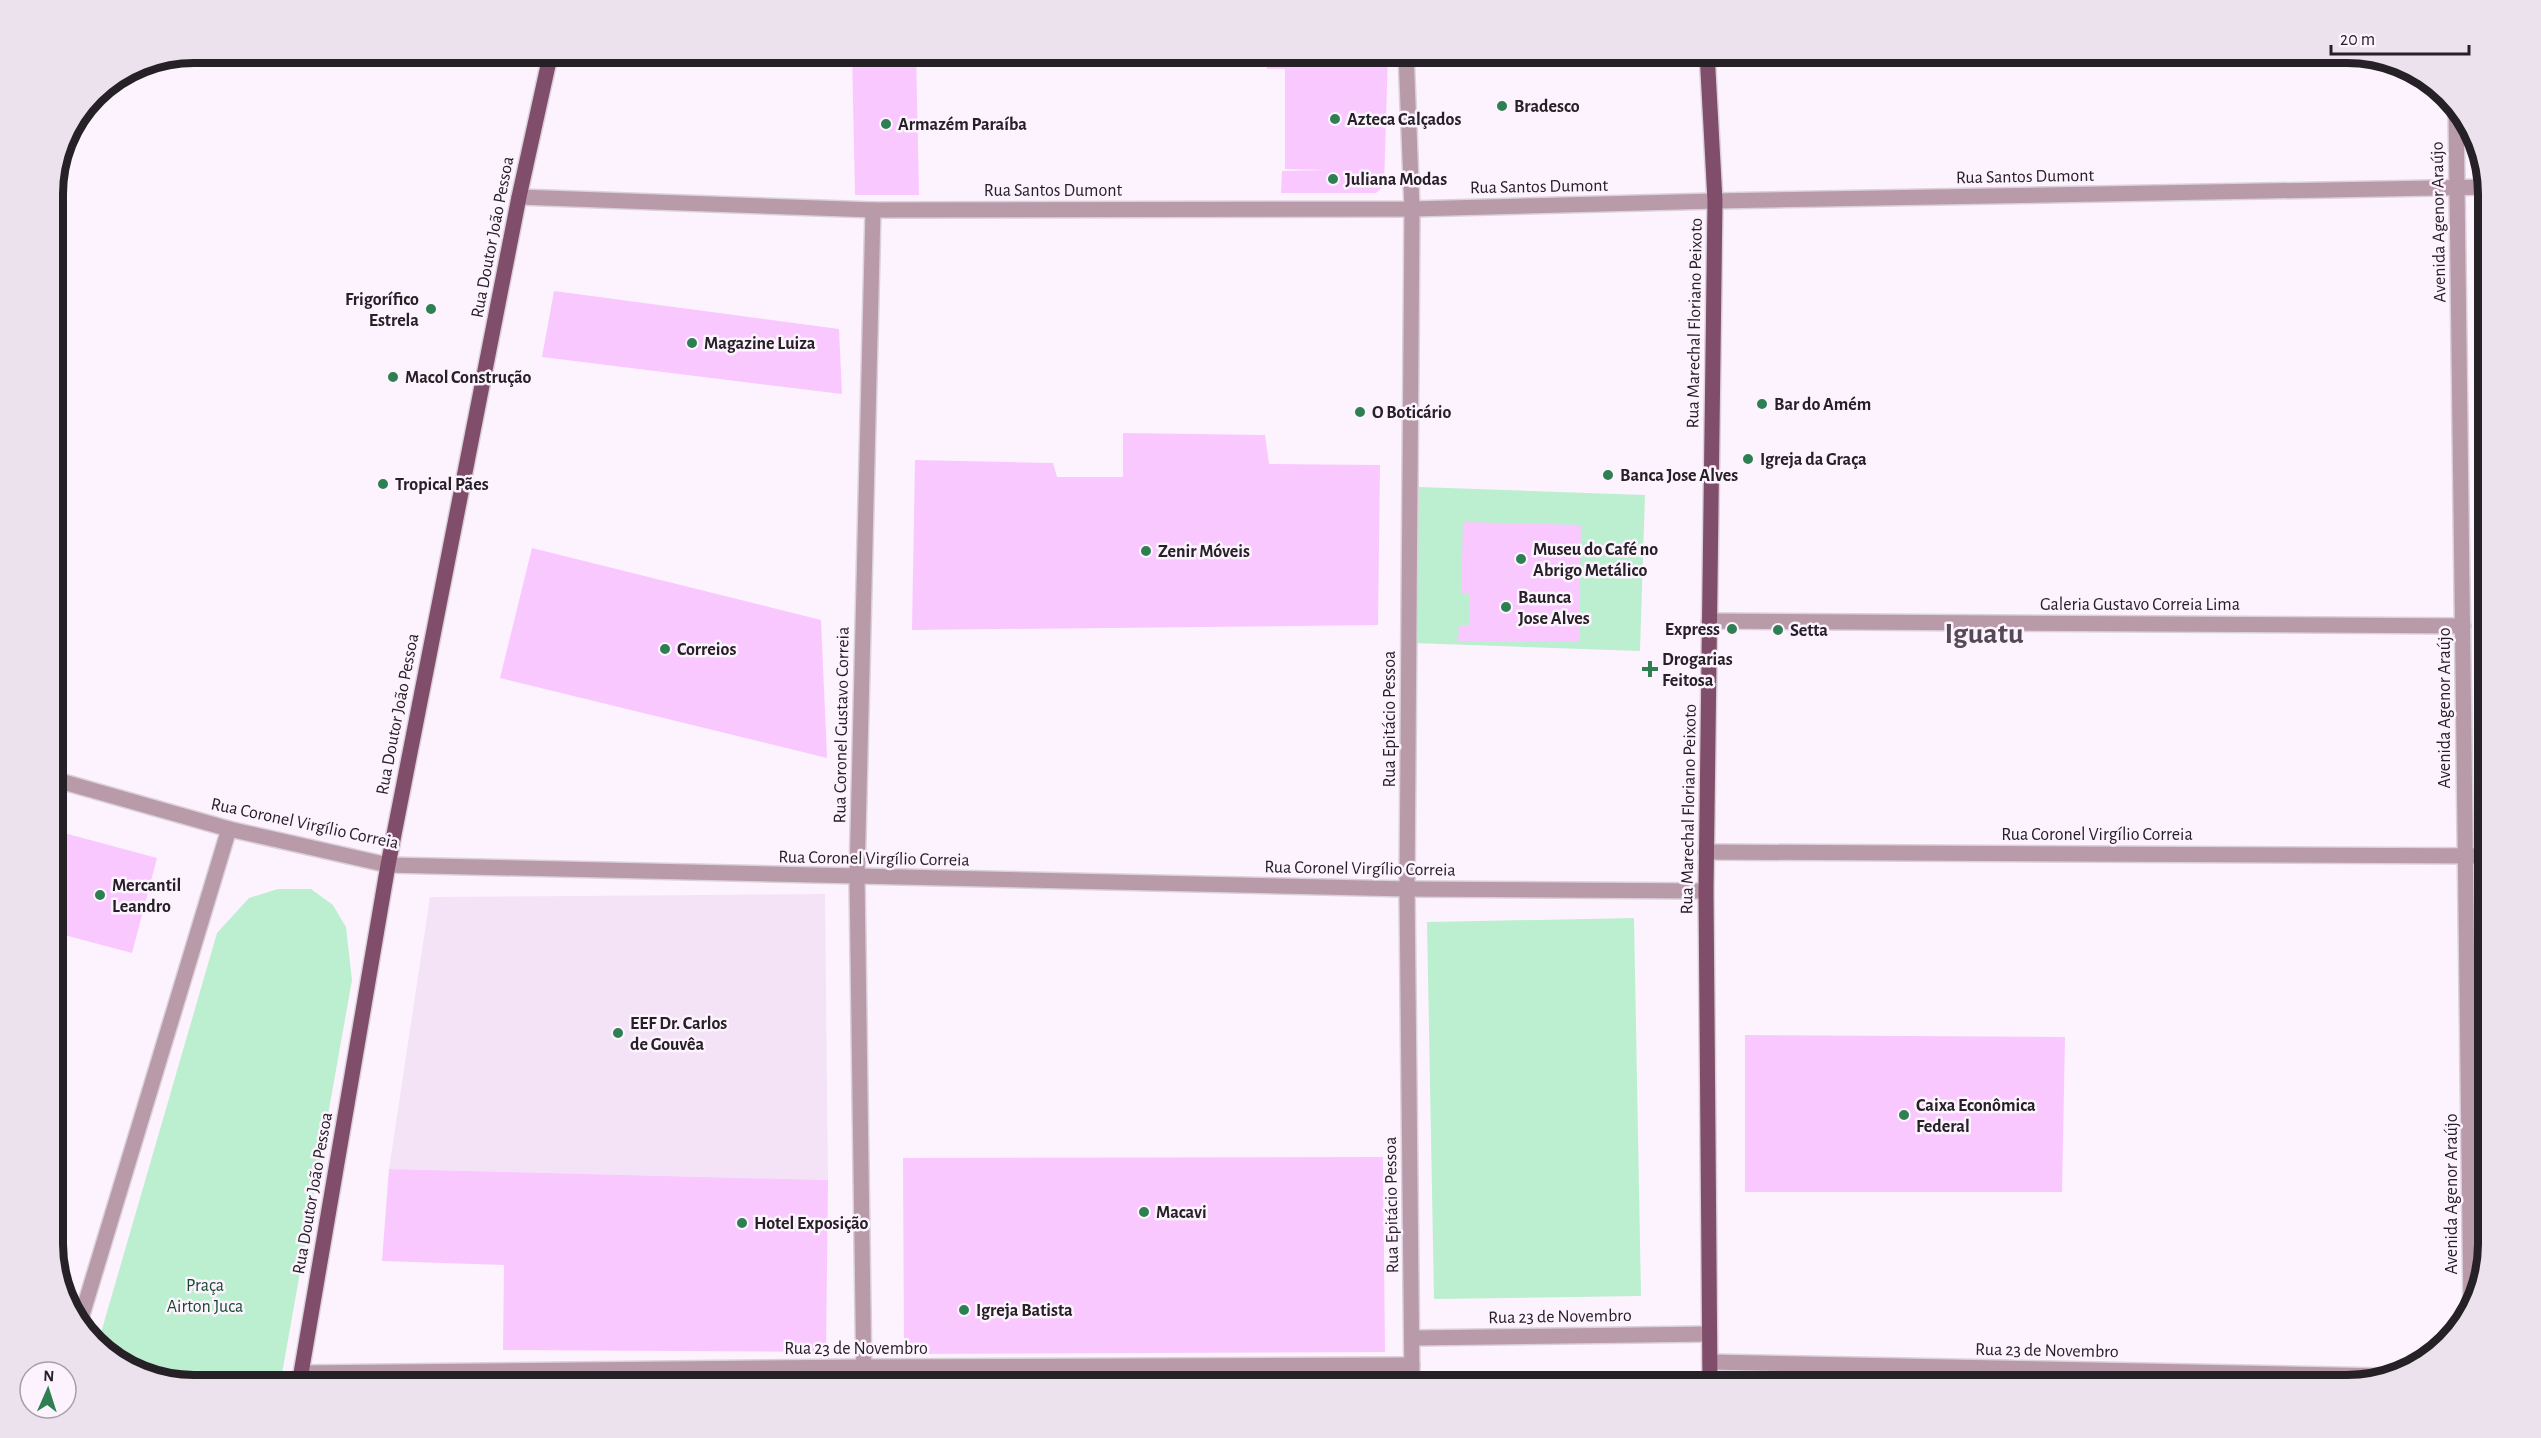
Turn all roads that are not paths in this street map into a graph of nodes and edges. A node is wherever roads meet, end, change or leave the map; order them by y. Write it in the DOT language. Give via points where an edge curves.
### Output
graph roads {
  1 [pos="549,63"];
  2 [pos="1406,63"];
  3 [pos="1708,63"];
  4 [pos="2456,121"];
  5 [pos="2457,188"];
  6 [pos="2478,188"];
  7 [pos="519,197"];
  8 [pos="1715,201"];
  9 [pos="1412,209"];
  10 [pos="873,210"];
  11 [pos="1709,621"];
  12 [pos="2463,626"];
  13 [pos="63,782"];
  14 [pos="229,829"];
  15 [pos="1706,852"];
  16 [pos="2465,856"];
  17 [pos="2478,856"];
  18 [pos="388,864"];
  19 [pos="857,877"];
  20 [pos="1407,889"];
  21 [pos="1706,891"];
  22 [pos="2471,1287"];
  23 [pos="83,1313"];
  24 [pos="1709,1334"];
  25 [pos="1412,1338"];
  26 [pos="1710,1362"];
  27 [pos="1412,1365"];
  28 [pos="865,1367"];
  29 [pos="301,1375"];
  30 [pos="488,1375"];
  31 [pos="865,1375"];
  32 [pos="1412,1375"];
  33 [pos="1710,1375"];
  34 [pos="2334,1375"];
  1 -- 7 [label="main road, Rua Doutor João Pessoa"];
  2 -- 9 [label="street, Rua Epitácio Pessoa"];
  3 -- 8 [label="main road, Rua Marechal Floriano Peixoto"];
  4 -- 5 [label="street, Avenida Agenor Araújo"];
  5 -- 6 [label="street, Rua Santos Dumont"];
  5 -- 8 [label="street, Rua Santos Dumont"];
  5 -- 12 [label="street, Avenida Agenor Araújo"];
  7 -- 10 [label="street, Rua Santos Dumont"];
  7 -- 18 [label="main road, Rua Doutor João Pessoa"];
  8 -- 9 [label="street, Rua Santos Dumont"];
  8 -- 11 [label="main road, Rua Marechal Floriano Peixoto"];
  9 -- 10 [label="street, Rua Santos Dumont"];
  9 -- 20 [label="street, Rua Epitácio Pessoa"];
  10 -- 19 [label="street, Rua Coronel Gustavo Correia"];
  11 -- 12 [label="street, Galeria Gustavo Correia Lima"];
  11 -- 15 [label="main road, Rua Marechal Floriano Peixoto"];
  12 -- 16 [label="street, Avenida Agenor Araújo"];
  13 -- 14 [label="street, Rua Coronel Virgílio Correia"];
  14 -- 18 [label="street, Rua Coronel Virgílio Correia"];
  14 -- 23 [label="street"];
  15 -- 16 [label="street, Rua Coronel Virgílio Correia"];
  15 -- 21 [label="main road, Rua Marechal Floriano Peixoto"];
  16 -- 17 [label="street, Rua Coronel Virgílio Correia"];
  16 -- 22 [label="street, Avenida Agenor Araújo"];
  18 -- 19 [label="street, Rua Coronel Virgílio Correia"];
  18 -- 29 [label="main road, Rua Doutor João Pessoa"];
  19 -- 20 [label="street, Rua Coronel Virgílio Correia"];
  19 -- 28 [label="street, Rua Coronel Gustavo Correia"];
  20 -- 21 [label="street, Rua Coronel Virgílio Correia"];
  20 -- 25 [label="street, Rua Epitácio Pessoa"];
  21 -- 24 [label="main road, Rua Marechal Floriano Peixoto"];
  24 -- 25 [label="street, Rua 23 de Novembro"];
  24 -- 26 [label="main road, Rua Marechal Floriano Peixoto"];
  25 -- 27 [label="street, Rua Epitácio Pessoa"];
  26 -- 33 [label="main road, Rua Marechal Floriano Peixoto"];
  26 -- 34 [label="street, Rua 23 de Novembro"];
  27 -- 28 [label="street, Rua 23 de Novembro"];
  27 -- 32 [label="street, Rua Epitácio Pessoa"];
  28 -- 30 [label="street, Rua 23 de Novembro"];
  28 -- 31 [label="street, Rua Coronel Gustavo Correia"];
}
